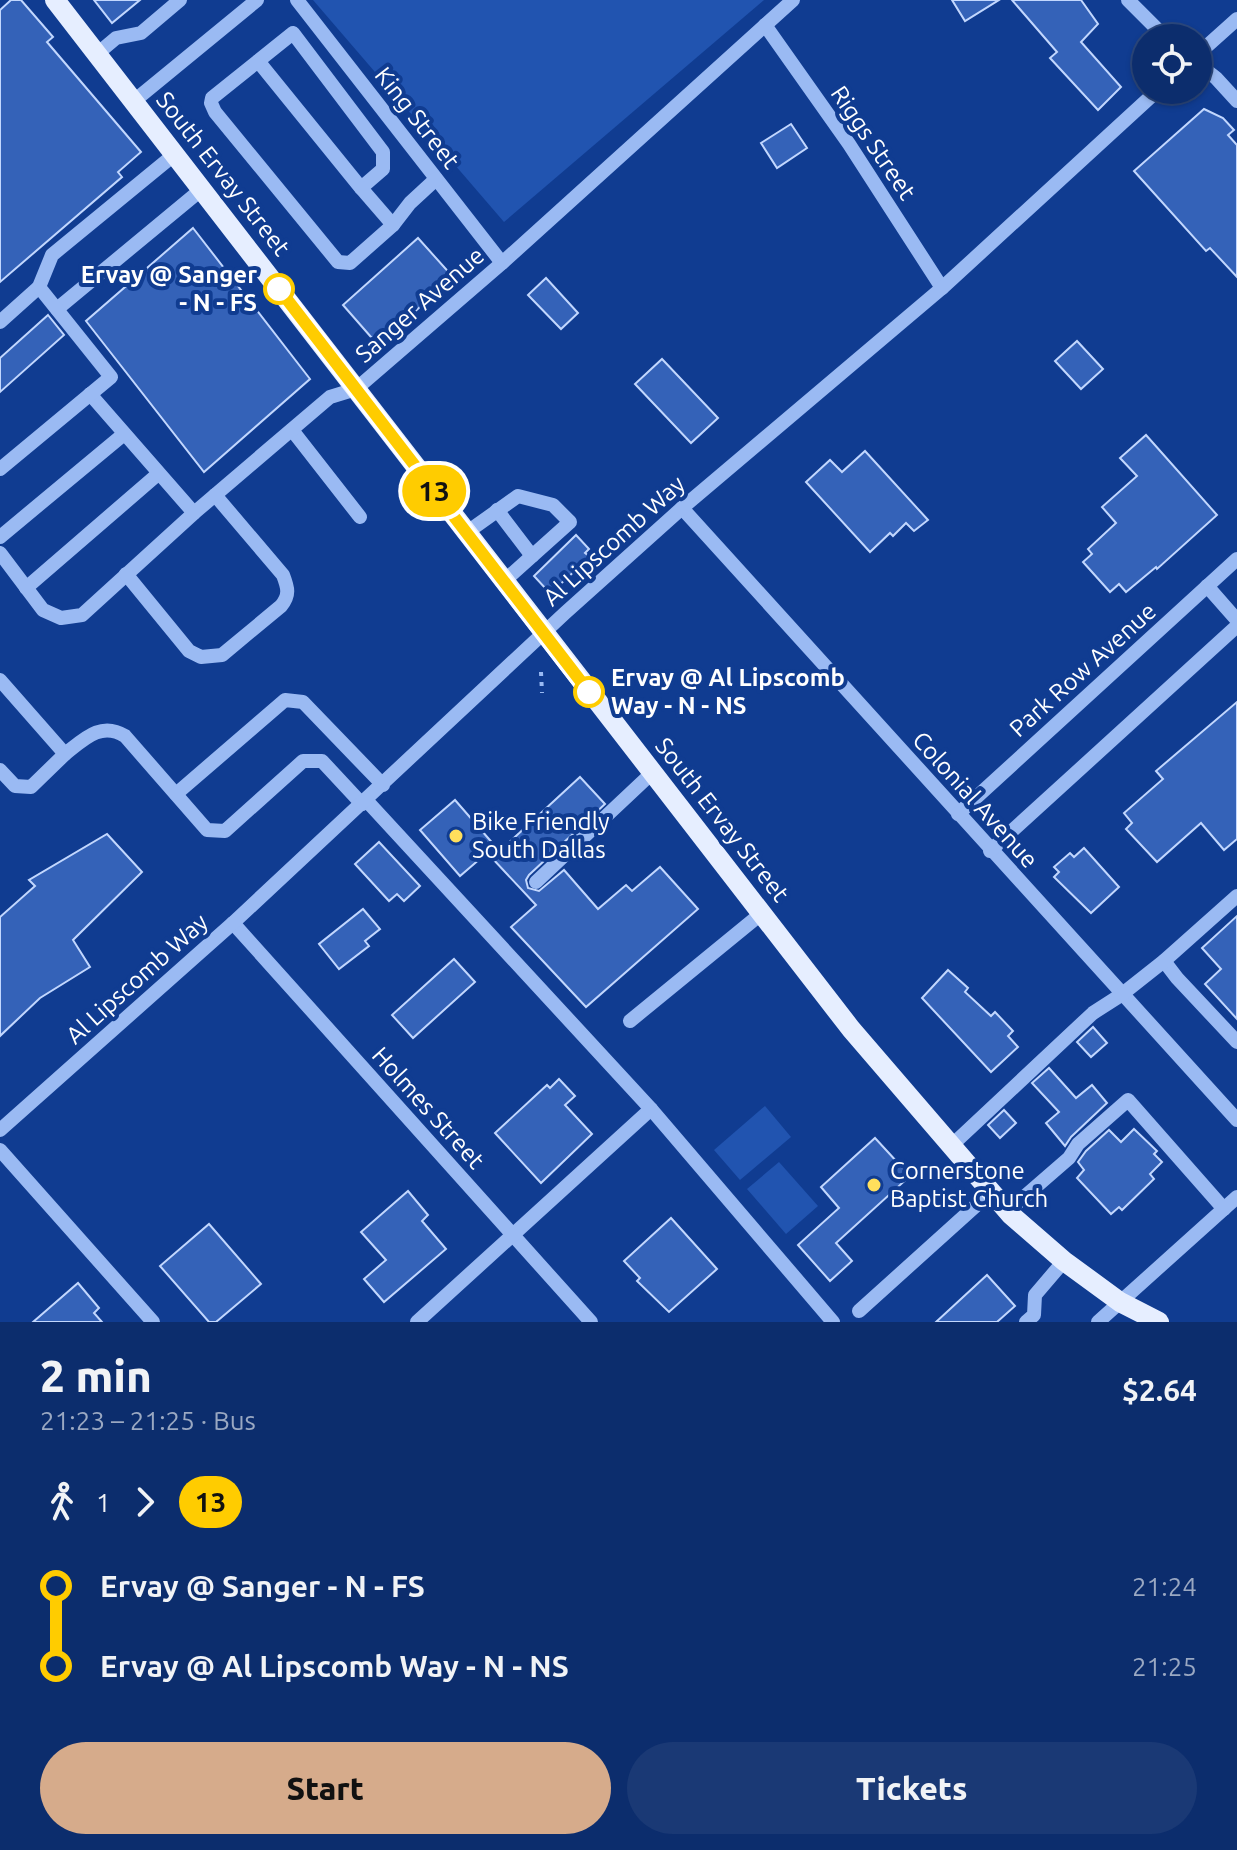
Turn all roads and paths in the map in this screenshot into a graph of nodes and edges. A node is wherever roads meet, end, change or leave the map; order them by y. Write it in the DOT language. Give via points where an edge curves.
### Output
graph roads {
  1 [pos="55,0"];
  2 [pos="180,0"];
  3 [pos="257,0"];
  4 [pos="297,0"];
  5 [pos="793,0"];
  6 [pos="1128,0"];
  7 [pos="1237,19"];
  8 [pos="1152,24"];
  9 [pos="765,25"];
  10 [pos="1212,41"];
  11 [pos="97,54"];
  12 [pos="258,61"];
  13 [pos="1212,75"];
  14 [pos="134,101"];
  15 [pos="1237,101"];
  16 [pos="1143,104"];
  17 [pos="175,154"];
  18 [pos="436,179"];
  19 [pos="361,188"];
  20 [pos="202,189"];
  21 [pos="393,225"];
  22 [pos="502,263"];
  23 [pos="39,287"];
  24 [pos="942,288"];
  25 [pos="57,309"];
  26 [pos="0,322"];
  27 [pos="356,389"];
  28 [pos="90,394"];
  29 [pos="292,430"];
  30 [pos="124,434"];
  31 [pos="0,469"];
  32 [pos="158,474"];
  33 [pos="215,495"];
  34 [pos="682,508"];
  35 [pos="497,510"];
  36 [pos="194,513"];
  37 [pos="360,517"];
  38 [pos="466,533"];
  39 [pos="0,537"];
  40 [pos="0,553"];
  41 [pos="532,556"];
  42 [pos="1237,559"];
  43 [pos="126,574"];
  44 [pos="503,582"];
  45 [pos="1207,586"];
  46 [pos="26,588"];
  47 [pos="1237,623"];
  48 [pos="543,634"];
  49 [pos="541,672"];
  50 [pos="0,680"];
  51 [pos="542,693"];
  52 [pos="65,754"];
  53 [pos="0,770"];
  54 [pos="652,773"];
  55 [pos="383,785"];
  56 [pos="176,794"];
  57 [pos="364,802"];
  58 [pos="958,814"];
  59 [pos="990,851"];
  60 [pos="536,882"];
  61 [pos="1237,896"];
  62 [pos="762,913"];
  63 [pos="233,923"];
  64 [pos="1164,961"];
  65 [pos="1121,995"];
  66 [pos="630,1021"];
  67 [pos="1237,1042"];
  68 [pos="651,1109"];
  69 [pos="1237,1120"];
  70 [pos="0,1130"];
  71 [pos="951,1146"];
  72 [pos="0,1150"];
  73 [pos="991,1192"];
  74 [pos="1237,1197"];
  75 [pos="1224,1209"];
  76 [pos="1008,1211"];
  77 [pos="513,1236"];
  78 [pos="1064,1261"];
  79 [pos="1120,1302"];
  80 [pos="859,1311"];
  81 [pos="1030,1318"];
  82 [pos="153,1322"];
  83 [pos="417,1322"];
  84 [pos="591,1322"];
  85 [pos="833,1322"];
  86 [pos="1098,1322"];
  87 [pos="1159,1322"];
  1 -- 11 [label="main road, South Ervay Street"];
  2 -- 11 [label="street" via="141,33 116,38"];
  3 -- 14 [label="street"];
  4 -- 18 [label="street, King Street"];
  5 -- 9 [label="street, Sanger Avenue"];
  6 -- 8 [label="street"];
  7 -- 10 [label="street"];
  9 -- 22 [label="street, Sanger Avenue"];
  9 -- 24 [label="street, Riggs Street"];
  11 -- 14 [label="main road, South Ervay Street"];
  12 -- 19 [label="street"];
  12 -- 19 [label="street" via="293,33 383,152 383,169"];
  12 -- 21 [label="street" via="211,103 338,262 350,263"];
  13 -- 15 [label="street"];
  14 -- 17 [label="main road, South Ervay Street"];
  16 -- 24 [label="street, Al Lipscomb Way"];
  17 -- 20 [label="main road, South Ervay Street"];
  17 -- 23 [label="street" via="52,255"];
  18 -- 21 [label="street"];
  18 -- 22 [label="street, King Street"];
  19 -- 21 [label="street"];
  20 -- 25 [label="street"];
  20 -- 27 [label="main road, South Ervay Street"];
  22 -- 27 [label="street, Sanger Avenue"];
  23 -- 25 [label="street"];
  23 -- 26 [label="street"];
  24 -- 34 [label="street, Al Lipscomb Way"];
  25 -- 28 [label="street" via="111,377"];
  27 -- 29 [label="street, Sanger Avenue" via="330,397"];
  27 -- 38 [label="main road, South Ervay Street"];
  28 -- 30 [label="street"];
  28 -- 31 [label="street"];
  29 -- 33 [label="street, Sanger Avenue"];
  29 -- 37 [label="street"];
  30 -- 32 [label="street"];
  30 -- 39 [label="street"];
  32 -- 36 [label="street"];
  32 -- 46 [label="street"];
  33 -- 36 [label="street, Sanger Avenue"];
  33 -- 43 [label="street" via="283,575 288,589 281,606 222,655 201,657 189,651"];
  34 -- 48 [label="street, Al Lipscomb Way"];
  34 -- 58 [label="street, Colonial Avenue"];
  35 -- 38 [label="street"];
  35 -- 41 [label="street"];
  35 -- 41 [label="street" via="518,496 553,505 570,522"];
  36 -- 43 [label="street, Sanger Avenue"];
  38 -- 44 [label="main road, South Ervay Street"];
  40 -- 46 [label="street"];
  41 -- 44 [label="street"];
  42 -- 45 [label="street, Park Row Avenue"];
  43 -- 46 [label="street, Sanger Avenue" via="82,615 61,618 43,610"];
  44 -- 48 [label="main road, South Ervay Street"];
  45 -- 47 [label="street"];
  45 -- 58 [label="street, Park Row Avenue"];
  47 -- 59 [label="street"];
  48 -- 54 [label="main road, South Ervay Street"];
  48 -- 55 [label="street, Al Lipscomb Way"];
  49 -- 51 [label="path"];
  50 -- 52 [label="street"];
  52 -- 53 [label="street" via="31,787 15,786"];
  52 -- 56 [label="street" via="90,734 117,731"];
  54 -- 60 [label="street"];
  54 -- 62 [label="main road, South Ervay Street"];
  55 -- 56 [label="street" via="303,702 285,700"];
  55 -- 57 [label="street, Al Lipscomb Way"];
  56 -- 57 [label="street" via="207,830 225,831 303,761 322,761"];
  57 -- 63 [label="street, Al Lipscomb Way"];
  57 -- 68 [label="street"];
  58 -- 59 [label="street, Colonial Avenue"];
  59 -- 65 [label="street, Colonial Avenue"];
  61 -- 64 [label="street"];
  62 -- 66 [label="street"];
  62 -- 71 [label="main road, South Ervay Street"];
  63 -- 70 [label="street, Al Lipscomb Way"];
  63 -- 77 [label="street, Holmes Street"];
  64 -- 65 [label="street"];
  64 -- 67 [label="street"];
  65 -- 69 [label="street, Colonial Avenue"];
  65 -- 71 [label="street" via="1093,1013"];
  68 -- 77 [label="street"];
  68 -- 85 [label="street"];
  71 -- 73 [label="main road, South Ervay Street"];
  72 -- 82 [label="street"];
  73 -- 76 [label="main road, South Ervay Street"];
  73 -- 80 [label="street"];
  74 -- 75 [label="street"];
  75 -- 76 [label="street" via="1128,1100"];
  75 -- 79 [label="street"];
  76 -- 78 [label="main road, South Ervay Street"];
  77 -- 83 [label="street"];
  77 -- 84 [label="street, Holmes Street"];
  78 -- 79 [label="main road, South Ervay Street"];
  78 -- 81 [label="street" via="1035,1295"];
  79 -- 86 [label="street"];
  79 -- 87 [label="main road, South Ervay Street"];
}
